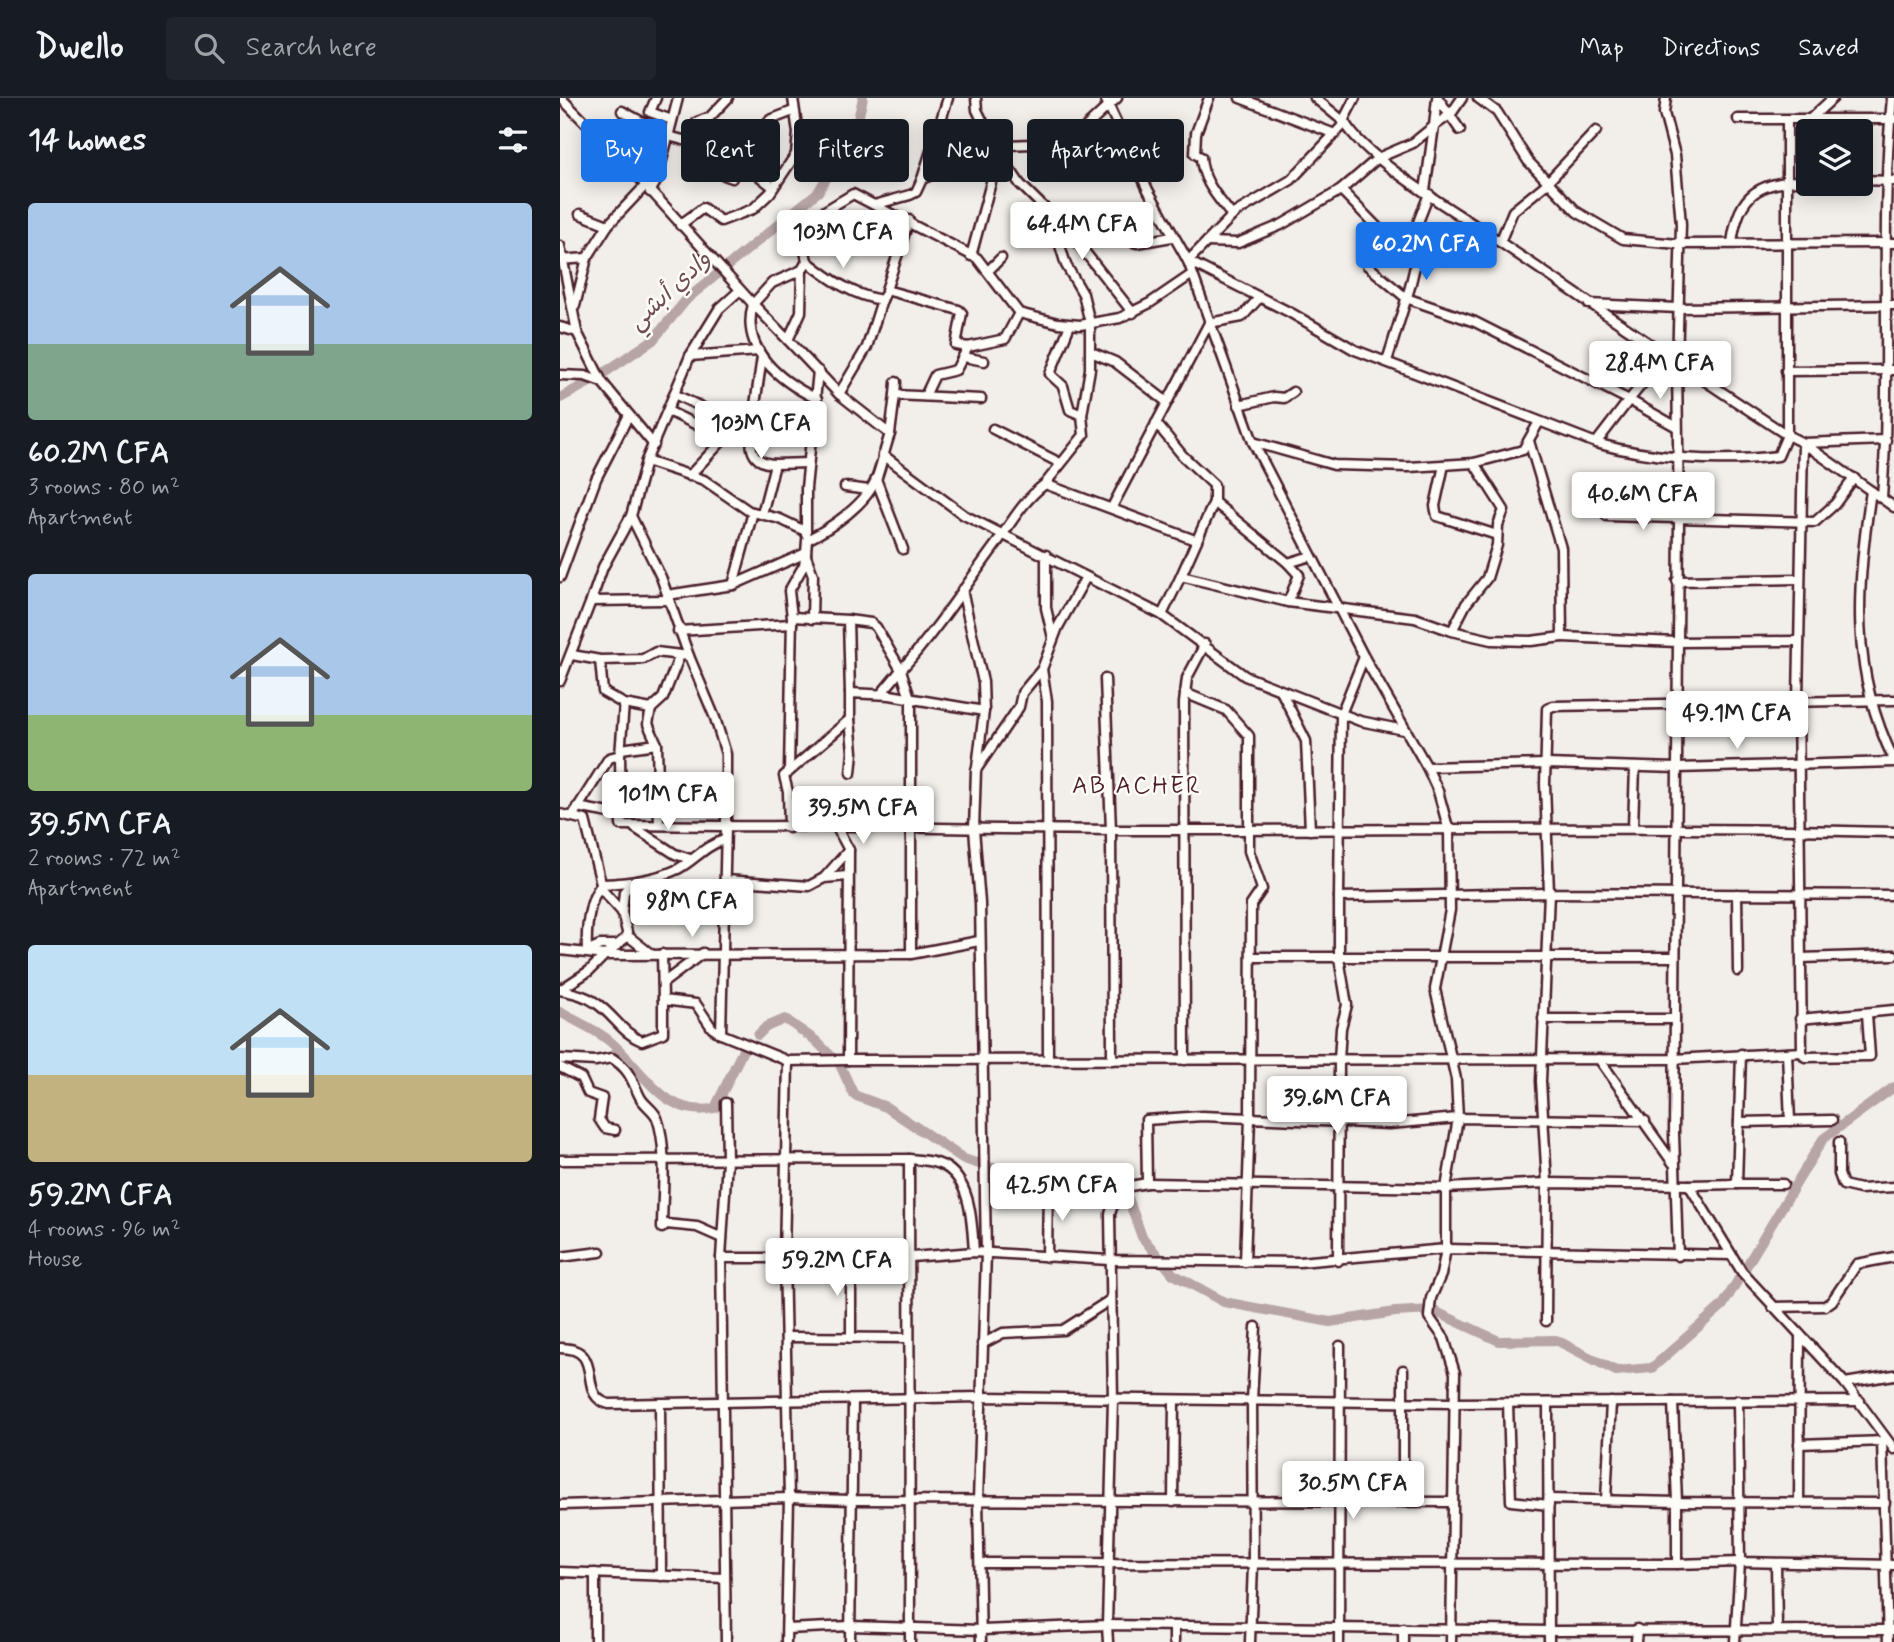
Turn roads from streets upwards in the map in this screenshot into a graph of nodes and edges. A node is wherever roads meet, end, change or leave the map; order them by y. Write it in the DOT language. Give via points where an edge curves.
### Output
graph roads {
  1 [pos="561,98"];
  2 [pos="656,98"];
  3 [pos="677,98"];
  4 [pos="727,98"];
  5 [pos="793,98"];
  6 [pos="948,98"];
  7 [pos="976,98"];
  8 [pos="1116,98"];
  9 [pos="1209,98"];
  10 [pos="1240,98"];
  11 [pos="1315,98"];
  12 [pos="1355,98"];
  13 [pos="1437,98"];
  14 [pos="1462,98"];
  15 [pos="1478,98"];
  16 [pos="1666,98"];
  17 [pos="1833,98"];
  18 [pos="1892,98"];
  19 [pos="1107,102"];
  20 [pos="622,111"];
  21 [pos="793,111"];
  22 [pos="1451,114"];
  23 [pos="704,119"];
  24 [pos="982,119"];
  25 [pos="1738,119"];
  26 [pos="1810,119"];
  27 [pos="1873,119"];
  28 [pos="1892,119"];
  29 [pos="672,120"];
  30 [pos="1787,120"];
  31 [pos="1796,120"];
  32 [pos="1344,122"];
  33 [pos="1434,126"];
  34 [pos="1460,130"];
  35 [pos="1596,131"];
  36 [pos="1335,134"];
  37 [pos="668,136"];
  38 [pos="681,139"];
  39 [pos="1013,143"];
  40 [pos="1378,158"];
  41 [pos="1013,172"];
  42 [pos="922,179"];
  43 [pos="1546,180"];
  44 [pos="1785,181"];
  45 [pos="1796,181"];
  46 [pos="1890,181"];
  47 [pos="991,182"];
  48 [pos="774,187"];
  49 [pos="648,189"];
  50 [pos="1340,190"];
  51 [pos="1427,193"];
  52 [pos="874,205"];
  53 [pos="1045,210"];
  54 [pos="580,214"];
  55 [pos="1232,216"];
  56 [pos="909,220"];
  57 [pos="608,225"];
  58 [pos="680,225"];
  59 [pos="1381,231"];
  60 [pos="1069,232"];
  61 [pos="1172,237"];
  62 [pos="1206,242"];
  63 [pos="1500,242"];
  64 [pos="1732,243"];
  65 [pos="1891,243"];
  66 [pos="1678,244"];
  67 [pos="1786,244"];
  68 [pos="560,246"];
  69 [pos="971,256"];
  70 [pos="587,258"];
  71 [pos="1001,258"];
  72 [pos="561,260"];
  73 [pos="807,261"];
  74 [pos="1188,261"];
  75 [pos="1367,265"];
  76 [pos="802,270"];
  77 [pos="989,270"];
  78 [pos="1191,275"];
  79 [pos="737,288"];
  80 [pos="886,290"];
  81 [pos="1259,298"];
  82 [pos="1406,298"];
  83 [pos="883,300"];
  84 [pos="753,303"];
  85 [pos="1589,304"];
  86 [pos="1889,305"];
  87 [pos="1786,307"];
  88 [pos="1678,308"];
  89 [pos="574,312"];
  90 [pos="1019,313"];
  91 [pos="1133,313"];
  92 [pos="1090,323"];
  93 [pos="1209,323"];
  94 [pos="1070,325"];
  95 [pos="560,327"];
  96 [pos="577,332"];
  97 [pos="788,340"];
  98 [pos="968,346"];
  99 [pos="1091,352"];
  100 [pos="760,354"];
  101 [pos="690,356"];
  102 [pos="1665,356"];
  103 [pos="964,357"];
  104 [pos="984,361"];
  105 [pos="1387,361"];
  106 [pos="1677,364"];
  107 [pos="1890,370"];
  108 [pos="818,371"];
  109 [pos="1786,372"];
  110 [pos="560,375"];
  111 [pos="602,382"];
  112 [pos="896,382"];
  113 [pos="1293,392"];
  114 [pos="674,394"];
  115 [pos="839,394"];
  116 [pos="895,395"];
  117 [pos="925,396"];
  118 [pos="817,399"];
  119 [pos="981,399"];
  120 [pos="1629,401"];
  121 [pos="1167,402"];
  122 [pos="1238,405"];
  123 [pos="668,411"];
  124 [pos="712,412"];
  125 [pos="629,415"];
  126 [pos="1082,415"];
  127 [pos="1539,422"];
  128 [pos="1156,423"];
  129 [pos="1677,427"];
  130 [pos="993,429"];
  131 [pos="890,434"];
  132 [pos="1787,435"];
  133 [pos="1886,440"];
  134 [pos="1529,441"];
  135 [pos="1253,442"];
  136 [pos="1596,443"];
  137 [pos="1804,443"];
  138 [pos="654,446"];
  139 [pos="883,456"];
  140 [pos="1678,457"];
  141 [pos="646,461"];
  142 [pos="808,463"];
  143 [pos="1060,463"];
  144 [pos="1474,463"];
  145 [pos="775,464"];
  146 [pos="1444,465"];
  147 [pos="689,476"];
  148 [pos="1854,478"];
  149 [pos="876,479"];
  150 [pos="1045,484"];
  151 [pos="845,486"];
  152 [pos="869,489"];
  153 [pos="1871,491"];
  154 [pos="1882,498"];
  155 [pos="1214,502"];
  156 [pos="1112,507"];
  157 [pos="1894,507"];
  158 [pos="758,513"];
  159 [pos="631,516"];
  160 [pos="1607,516"];
  161 [pos="1679,519"];
  162 [pos="1802,519"];
  163 [pos="805,531"];
  164 [pos="1002,535"];
  165 [pos="1497,535"];
  166 [pos="807,540"];
  167 [pos="1195,541"];
  168 [pos="904,549"];
  169 [pos="806,553"];
  170 [pos="1046,555"];
  171 [pos="1311,556"];
  172 [pos="1287,563"];
  173 [pos="1181,576"];
  174 [pos="1086,577"];
  175 [pos="560,578"];
  176 [pos="1799,579"];
  177 [pos="1677,581"];
  178 [pos="733,585"];
  179 [pos="962,590"];
  180 [pos="668,598"];
  181 [pos="591,601"];
  182 [pos="1288,602"];
  183 [pos="1341,609"];
  184 [pos="1162,615"];
  185 [pos="812,619"];
  186 [pos="792,620"];
  187 [pos="848,620"];
  188 [pos="1451,631"];
  189 [pos="678,632"];
  190 [pos="1562,637"];
  191 [pos="1053,638"];
  192 [pos="1677,642"];
  193 [pos="1798,642"];
  194 [pos="1205,645"];
  195 [pos="572,655"];
  196 [pos="685,656"];
  197 [pos="1364,657"];
  198 [pos="600,660"];
  199 [pos="1042,669"];
  200 [pos="901,670"];
  201 [pos="1105,679"];
  202 [pos="560,681"];
  203 [pos="850,693"];
  204 [pos="1185,693"];
  205 [pos="1282,693"];
  206 [pos="881,694"];
  207 [pos="1798,699"];
  208 [pos="1872,699"];
  209 [pos="1894,700"];
  210 [pos="911,701"];
  211 [pos="1676,703"];
  212 [pos="624,704"];
  213 [pos="651,709"];
  214 [pos="985,711"];
  215 [pos="1341,714"];
  216 [pos="850,719"];
  217 [pos="1404,730"];
  218 [pos="657,744"];
  219 [pos="620,752"];
  220 [pos="1894,761"];
  221 [pos="1798,763"];
  222 [pos="1546,764"];
  223 [pos="1427,767"];
  224 [pos="1635,767"];
  225 [pos="1676,768"];
  226 [pos="789,770"];
  227 [pos="976,770"];
  228 [pos="851,773"];
  229 [pos="575,811"];
  230 [pos="560,814"];
  231 [pos="620,814"];
  232 [pos="659,824"];
  233 [pos="726,826"];
  234 [pos="836,826"];
  235 [pos="635,827"];
  236 [pos="1633,827"];
  237 [pos="1677,827"];
  238 [pos="789,828"];
  239 [pos="974,829"];
  240 [pos="1546,829"];
  241 [pos="912,830"];
  242 [pos="1111,830"];
  243 [pos="1186,830"];
  244 [pos="1310,830"];
  245 [pos="1340,830"];
  246 [pos="1799,830"];
  247 [pos="1251,831"];
  248 [pos="1449,831"];
  249 [pos="1046,832"];
  250 [pos="1894,832"];
  251 [pos="724,840"];
  252 [pos="849,850"];
  253 [pos="690,859"];
  254 [pos="848,876"];
  255 [pos="824,878"];
  256 [pos="725,880"];
  257 [pos="633,882"];
  258 [pos="602,884"];
  259 [pos="1549,893"];
  260 [pos="1800,893"];
  261 [pos="1451,894"];
  262 [pos="1737,894"];
  263 [pos="1675,895"];
  264 [pos="1894,895"];
  265 [pos="1339,897"];
  266 [pos="622,912"];
  267 [pos="628,936"];
  268 [pos="979,941"];
  269 [pos="617,945"];
  270 [pos="560,950"];
  271 [pos="587,951"];
  272 [pos="703,953"];
  273 [pos="724,953"];
  274 [pos="848,953"];
  275 [pos="651,954"];
  276 [pos="662,954"];
  277 [pos="911,954"];
  278 [pos="605,955"];
  279 [pos="1894,955"];
  280 [pos="1251,957"];
  281 [pos="1442,957"];
  282 [pos="1545,957"];
  283 [pos="1674,957"];
  284 [pos="1339,958"];
  285 [pos="1801,958"];
  286 [pos="1738,971"];
  287 [pos="663,983"];
  288 [pos="663,1000"];
  289 [pos="1894,1010"];
  290 [pos="1867,1014"];
  291 [pos="1543,1019"];
  292 [pos="1675,1019"];
  293 [pos="1801,1019"];
  294 [pos="721,1034"];
  295 [pos="1802,1052"];
  296 [pos="1787,1053"];
  297 [pos="1741,1054"];
  298 [pos="1451,1057"];
  299 [pos="1542,1058"];
  300 [pos="560,1059"];
  301 [pos="982,1059"];
  302 [pos="1048,1059"];
  303 [pos="1251,1059"];
  304 [pos="1599,1059"];
  305 [pos="1674,1059"];
  306 [pos="848,1060"];
  307 [pos="1112,1060"];
  308 [pos="1185,1060"];
  309 [pos="1339,1060"];
  310 [pos="788,1061"];
  311 [pos="560,1067"];
  312 [pos="726,1104"];
  313 [pos="1250,1118"];
  314 [pos="1458,1118"];
  315 [pos="1832,1120"];
  316 [pos="1645,1121"];
  317 [pos="1790,1121"];
  318 [pos="1339,1122"];
  319 [pos="1543,1122"];
  320 [pos="1740,1122"];
  321 [pos="615,1130"];
  322 [pos="1839,1142"];
  323 [pos="788,1159"];
  324 [pos="909,1159"];
  325 [pos="560,1160"];
  326 [pos="727,1160"];
  327 [pos="663,1162"];
  328 [pos="1675,1166"];
  329 [pos="1147,1183"];
  330 [pos="1248,1183"];
  331 [pos="1547,1183"];
  332 [pos="1340,1184"];
  333 [pos="1676,1184"];
  334 [pos="1737,1184"];
  335 [pos="1783,1184"];
  336 [pos="1689,1185"];
  337 [pos="1894,1186"];
  338 [pos="1048,1187"];
  339 [pos="1446,1188"];
  340 [pos="722,1238"];
  341 [pos="1446,1249"];
  342 [pos="600,1252"];
  343 [pos="974,1252"];
  344 [pos="1545,1252"];
  345 [pos="986,1253"];
  346 [pos="1678,1255"];
  347 [pos="1731,1255"];
  348 [pos="560,1257"];
  349 [pos="784,1257"];
  350 [pos="851,1257"];
  351 [pos="910,1257"];
  352 [pos="721,1258"];
  353 [pos="1047,1258"];
  354 [pos="1894,1258"];
  355 [pos="1109,1260"];
  356 [pos="1338,1261"];
  357 [pos="1245,1262"];
  358 [pos="1110,1300"];
  359 [pos="1773,1307"];
  360 [pos="1546,1321"];
  361 [pos="1256,1327"];
  362 [pos="1800,1335"];
  363 [pos="786,1337"];
  364 [pos="851,1338"];
  365 [pos="907,1338"];
  366 [pos="982,1344"];
  367 [pos="1340,1346"];
  368 [pos="560,1348"];
  369 [pos="1402,1370"];
  370 [pos="1894,1376"];
  371 [pos="1845,1383"];
  372 [pos="980,1397"];
  373 [pos="724,1399"];
  374 [pos="910,1399"];
  375 [pos="1113,1400"];
  376 [pos="1174,1400"];
  377 [pos="1252,1400"];
  378 [pos="1340,1400"];
  379 [pos="1800,1400"];
  380 [pos="787,1401"];
  381 [pos="853,1401"];
  382 [pos="1738,1401"];
  383 [pos="1860,1401"];
  384 [pos="1402,1402"];
  385 [pos="1611,1402"];
  386 [pos="1673,1402"];
  387 [pos="1508,1403"];
  388 [pos="1548,1403"];
  389 [pos="1453,1404"];
  390 [pos="660,1405"];
  391 [pos="1885,1441"];
  392 [pos="1800,1444"];
  393 [pos="1894,1449"];
  394 [pos="789,1498"];
  395 [pos="850,1500"];
  396 [pos="1606,1500"];
  397 [pos="722,1501"];
  398 [pos="909,1501"];
  399 [pos="978,1501"];
  400 [pos="1110,1502"];
  401 [pos="1173,1502"];
  402 [pos="1253,1502"];
  403 [pos="1338,1502"];
  404 [pos="1403,1502"];
  405 [pos="1451,1502"];
  406 [pos="1549,1502"];
  407 [pos="1677,1502"];
  408 [pos="1738,1503"];
  409 [pos="1799,1503"];
  410 [pos="1885,1503"];
  411 [pos="560,1504"];
  412 [pos="660,1504"];
  413 [pos="1741,1562"];
  414 [pos="980,1563"];
  415 [pos="1776,1563"];
  416 [pos="1453,1564"];
  417 [pos="1549,1564"];
  418 [pos="1677,1564"];
  419 [pos="1109,1565"];
  420 [pos="1253,1565"];
  421 [pos="1339,1565"];
  422 [pos="1891,1565"];
  423 [pos="560,1572"];
  424 [pos="595,1573"];
  425 [pos="661,1576"];
  426 [pos="725,1578"];
  427 [pos="1107,1625"];
  428 [pos="850,1626"];
  429 [pos="1174,1626"];
  430 [pos="1250,1627"];
  431 [pos="1340,1627"];
  432 [pos="910,1628"];
  433 [pos="1403,1628"];
  434 [pos="1737,1628"];
  435 [pos="1776,1628"];
  436 [pos="787,1629"];
  437 [pos="1452,1629"];
  438 [pos="1637,1629"];
  439 [pos="982,1630"];
  440 [pos="1511,1630"];
  441 [pos="1550,1630"];
  442 [pos="1589,1630"];
  443 [pos="1891,1630"];
  444 [pos="595,1642"];
  445 [pos="726,1642"];
  446 [pos="786,1642"];
  447 [pos="850,1642"];
  448 [pos="910,1642"];
  449 [pos="981,1642"];
  450 [pos="1108,1642"];
  451 [pos="1174,1642"];
  452 [pos="1250,1642"];
  453 [pos="1339,1642"];
  454 [pos="1403,1642"];
  455 [pos="1451,1642"];
  456 [pos="1511,1642"];
  457 [pos="1549,1642"];
  458 [pos="1589,1642"];
  459 [pos="1636,1642"];
  460 [pos="1735,1642"];
  461 [pos="1888,1642"];
  1 -- 49 [label="street"];
  2 -- 29 [label="street" via="650,112"];
  3 -- 29 [label="street"];
  4 -- 23 [label="street"];
  5 -- 21 [label="street"];
  6 -- 42 [label="street"];
  7 -- 24 [label="street"];
  8 -- 19 [label="street"];
  9 -- 55 [label="street" via="1196,134 1195,154 1201,157 1209,186"];
  10 -- 36 [label="street"];
  11 -- 32 [label="street"];
  12 -- 32 [label="street"];
  13 -- 22 [label="street"];
  13 -- 33 [label="street"];
  14 -- 22 [label="street"];
  15 -- 43 [label="street" via="1497,112"];
  16 -- 66 [label="street" via="1664,113 1675,155 1680,208"];
  17 -- 26 [label="street"];
  18 -- 28 [label="street"];
  19 -- 39 [label="street" via="1073,138"];
  19 -- 61 [label="street"];
  20 -- 37 [label="street"];
  21 -- 48 [label="street" via="798,132 796,154"];
  21 -- 48 [label="street" via="770,120 760,133 748,138 741,152 750,169"];
  22 -- 33 [label="street"];
  22 -- 34 [label="street"];
  25 -- 30 [label="street"];
  27 -- 28 [label="street"];
  28 -- 46 [label="street"];
  29 -- 37 [label="street"];
  30 -- 31 [label="street"];
  30 -- 44 [label="street"];
  32 -- 36 [label="street"];
  32 -- 40 [label="street"];
  33 -- 40 [label="street" via="1413,143"];
  33 -- 51 [label="street"];
  35 -- 43 [label="street"];
  36 -- 55 [label="street" via="1291,180"];
  37 -- 38 [label="street"];
  37 -- 49 [label="street" via="657,180"];
  40 -- 50 [label="street"];
  40 -- 51 [label="street"];
  41 -- 53 [label="street"];
  42 -- 52 [label="street" via="916,192"];
  43 -- 63 [label="street" via="1513,211"];
  43 -- 66 [label="street" via="1577,212 1614,236"];
  44 -- 45 [label="street"];
  44 -- 64 [label="street" via="1768,183 1746,202"];
  44 -- 67 [label="street"];
  46 -- 65 [label="street"];
  47 -- 69 [label="street"];
  48 -- 58 [label="street" via="753,209 721,221 703,208"];
  49 -- 57 [label="street"];
  49 -- 58 [label="street"];
  50 -- 59 [label="street"];
  50 -- 62 [label="street" via="1249,239"];
  51 -- 63 [label="street"];
  51 -- 82 [label="street" via="1414,235 1415,266"];
  52 -- 56 [label="street"];
  52 -- 73 [label="street" via="853,194 808,221"];
  53 -- 60 [label="street"];
  53 -- 92 [label="street" via="1066,265 1083,294"];
  54 -- 57 [label="street"];
  55 -- 62 [label="street"];
  56 -- 69 [label="street"];
  56 -- 80 [label="street"];
  57 -- 70 [label="street"];
  58 -- 79 [label="street"];
  60 -- 61 [label="street" via="1137,243"];
  60 -- 91 [label="street"];
  61 -- 74 [label="street"];
  62 -- 74 [label="street"];
  63 -- 85 [label="street"];
  64 -- 66 [label="street"];
  64 -- 67 [label="street"];
  65 -- 67 [label="street"];
  65 -- 86 [label="street"];
  66 -- 88 [label="street"];
  67 -- 87 [label="street"];
  68 -- 72 [label="street"];
  69 -- 77 [label="street"];
  70 -- 72 [label="street"];
  70 -- 89 [label="street"];
  71 -- 77 [label="street"];
  72 -- 89 [label="street"];
  73 -- 76 [label="street"];
  73 -- 83 [label="street" via="838,284"];
  74 -- 78 [label="street"];
  74 -- 81 [label="street"];
  75 -- 82 [label="street"];
  76 -- 84 [label="street" via="772,283"];
  76 -- 97 [label="street" via="801,312"];
  77 -- 90 [label="street"];
  78 -- 91 [label="street"];
  78 -- 93 [label="street"];
  79 -- 84 [label="street"];
  79 -- 101 [label="street"];
  80 -- 83 [label="street"];
  80 -- 98 [label="street" via="959,310 956,345"];
  81 -- 93 [label="street" via="1242,317"];
  81 -- 105 [label="street" via="1355,350"];
  82 -- 105 [label="street"];
  82 -- 120 [label="street" via="1475,322"];
  83 -- 115 [label="street" via="867,347"];
  84 -- 97 [label="street"];
  84 -- 100 [label="street" via="748,320"];
  85 -- 88 [label="street"];
  85 -- 102 [label="street"];
  86 -- 87 [label="street"];
  86 -- 107 [label="street"];
  87 -- 88 [label="street"];
  87 -- 109 [label="street"];
  88 -- 106 [label="street"];
  89 -- 96 [label="street"];
  90 -- 94 [label="street"];
  90 -- 98 [label="street" via="1005,340"];
  91 -- 92 [label="street"];
  92 -- 94 [label="street"];
  92 -- 99 [label="street"];
  93 -- 121 [label="street"];
  93 -- 122 [label="street"];
  94 -- 126 [label="street" via="1050,374 1063,386 1070,410"];
  95 -- 96 [label="street"];
  96 -- 111 [label="street"];
  97 -- 108 [label="street"];
  98 -- 103 [label="street"];
  99 -- 121 [label="street" via="1115,362"];
  99 -- 126 [label="street"];
  100 -- 101 [label="street"];
  100 -- 118 [label="street" via="782,381"];
  100 -- 145 [label="street" via="751,449 765,464"];
  101 -- 114 [label="street"];
  102 -- 106 [label="street"];
  102 -- 120 [label="street"];
  103 -- 104 [label="street"];
  103 -- 117 [label="street" via="956,370 935,374"];
  105 -- 127 [label="street"];
  106 -- 129 [label="street"];
  106 -- 132 [label="street"];
  107 -- 109 [label="street"];
  107 -- 133 [label="street"];
  108 -- 115 [label="street"];
  108 -- 118 [label="street"];
  109 -- 132 [label="street"];
  110 -- 111 [label="street"];
  111 -- 125 [label="street"];
  112 -- 116 [label="street"];
  113 -- 122 [label="street" via="1284,398"];
  114 -- 123 [label="street"];
  114 -- 124 [label="street"];
  115 -- 131 [label="street"];
  116 -- 117 [label="street"];
  116 -- 131 [label="street"];
  117 -- 119 [label="street"];
  118 -- 142 [label="street"];
  120 -- 129 [label="street"];
  120 -- 136 [label="street"];
  121 -- 128 [label="street"];
  122 -- 135 [label="street"];
  123 -- 138 [label="street"];
  123 -- 147 [label="street" via="722,442"];
  125 -- 138 [label="street"];
  125 -- 175 [label="street" via="596,480"];
  126 -- 143 [label="street" via="1082,441"];
  127 -- 134 [label="street"];
  127 -- 136 [label="street"];
  128 -- 155 [label="street" via="1182,456 1214,485"];
  128 -- 156 [label="street"];
  129 -- 140 [label="street"];
  130 -- 143 [label="street"];
  131 -- 139 [label="street"];
  132 -- 137 [label="street"];
  132 -- 140 [label="street" via="1776,456"];
  133 -- 137 [label="street"];
  133 -- 154 [label="street"];
  134 -- 144 [label="street" via="1523,450"];
  134 -- 190 [label="street" via="1561,548"];
  135 -- 146 [label="street" via="1334,465"];
  135 -- 171 [label="street"];
  136 -- 140 [label="street" via="1629,453"];
  137 -- 148 [label="street"];
  137 -- 162 [label="street"];
  138 -- 141 [label="street"];
  139 -- 149 [label="street"];
  139 -- 164 [label="street" via="964,515"];
  140 -- 161 [label="street"];
  141 -- 147 [label="street"];
  141 -- 159 [label="street"];
  142 -- 145 [label="street"];
  142 -- 163 [label="street"];
  143 -- 150 [label="street"];
  144 -- 146 [label="street"];
  144 -- 165 [label="street" via="1504,510"];
  145 -- 158 [label="street"];
  146 -- 165 [label="street" via="1437,516"];
  147 -- 158 [label="street" via="704,480"];
  148 -- 153 [label="street"];
  148 -- 162 [label="street" via="1815,522"];
  149 -- 152 [label="street"];
  149 -- 168 [label="street"];
  150 -- 156 [label="street"];
  150 -- 164 [label="street" via="1031,494"];
  151 -- 152 [label="street"];
  152 -- 166 [label="street" via="824,532"];
  153 -- 154 [label="street"];
  153 -- 208 [label="street" via="1860,582 1862,670"];
  154 -- 157 [label="street"];
  155 -- 167 [label="street"];
  155 -- 172 [label="street"];
  156 -- 167 [label="street"];
  158 -- 163 [label="street"];
  158 -- 178 [label="street"];
  159 -- 180 [label="street"];
  159 -- 181 [label="street" via="603,567"];
  160 -- 161 [label="street"];
  161 -- 162 [label="street"];
  161 -- 177 [label="street"];
  162 -- 176 [label="street"];
  163 -- 166 [label="street"];
  164 -- 170 [label="street"];
  164 -- 179 [label="street"];
  165 -- 188 [label="street" via="1487,579"];
  166 -- 169 [label="street"];
  167 -- 173 [label="street"];
  169 -- 178 [label="street"];
  169 -- 185 [label="street" via="813,575"];
  169 -- 186 [label="street" via="789,591"];
  170 -- 174 [label="street"];
  170 -- 191 [label="street" via="1046,608"];
  171 -- 172 [label="street"];
  171 -- 183 [label="street"];
  172 -- 182 [label="street" via="1299,575"];
  173 -- 182 [label="street"];
  173 -- 184 [label="street"];
  174 -- 184 [label="street"];
  174 -- 191 [label="street"];
  176 -- 177 [label="street"];
  176 -- 193 [label="street"];
  177 -- 192 [label="street"];
  178 -- 180 [label="street"];
  179 -- 200 [label="street"];
  179 -- 214 [label="street" via="979,656"];
  180 -- 181 [label="street"];
  180 -- 189 [label="street"];
  181 -- 195 [label="street"];
  182 -- 183 [label="street"];
  183 -- 188 [label="street" via="1415,618"];
  183 -- 197 [label="street"];
  184 -- 194 [label="street"];
  185 -- 186 [label="street"];
  185 -- 187 [label="street"];
  186 -- 189 [label="street"];
  186 -- 226 [label="street"];
  187 -- 200 [label="street" via="876,627"];
  187 -- 203 [label="street"];
  188 -- 190 [label="street" via="1507,641"];
  189 -- 196 [label="street"];
  190 -- 192 [label="street"];
  191 -- 199 [label="street"];
  192 -- 193 [label="street"];
  192 -- 211 [label="street"];
  193 -- 207 [label="street"];
  194 -- 204 [label="street" via="1187,678"];
  194 -- 205 [label="street" via="1245,676"];
  195 -- 198 [label="street"];
  195 -- 202 [label="street"];
  196 -- 198 [label="street" via="656,652 643,659"];
  196 -- 213 [label="street" via="663,698"];
  196 -- 233 [label="street" via="715,718 726,754"];
  197 -- 215 [label="street"];
  197 -- 217 [label="street"];
  198 -- 212 [label="street" via="603,692"];
  199 -- 227 [label="street" via="1022,693 1019,707"];
  199 -- 249 [label="street" via="1047,701"];
  200 -- 206 [label="street"];
  200 -- 210 [label="street"];
  201 -- 242 [label="street"];
  203 -- 206 [label="street"];
  203 -- 216 [label="street"];
  204 -- 243 [label="street"];
  204 -- 247 [label="street" via="1226,710 1249,736"];
  205 -- 215 [label="street"];
  205 -- 244 [label="street" via="1307,741"];
  206 -- 210 [label="street"];
  207 -- 208 [label="street"];
  207 -- 211 [label="street"];
  207 -- 221 [label="street"];
  208 -- 209 [label="street"];
  208 -- 220 [label="street"];
  210 -- 214 [label="street"];
  210 -- 241 [label="street"];
  211 -- 222 [label="street" via="1550,707"];
  211 -- 225 [label="street"];
  212 -- 213 [label="street"];
  212 -- 219 [label="street"];
  213 -- 218 [label="street" via="648,724"];
  214 -- 227 [label="street"];
  215 -- 217 [label="street"];
  215 -- 245 [label="street"];
  216 -- 226 [label="street"];
  216 -- 228 [label="street"];
  217 -- 223 [label="street"];
  218 -- 219 [label="street"];
  218 -- 232 [label="street"];
  219 -- 229 [label="street" via="609,758"];
  219 -- 231 [label="street"];
  220 -- 221 [label="street"];
  221 -- 225 [label="street"];
  221 -- 246 [label="street"];
  222 -- 223 [label="street"];
  222 -- 224 [label="street"];
  222 -- 240 [label="street"];
  223 -- 248 [label="street"];
  224 -- 225 [label="street"];
  224 -- 236 [label="street"];
  225 -- 237 [label="street"];
  226 -- 238 [label="street" via="784,776"];
  227 -- 239 [label="street"];
  229 -- 230 [label="street"];
  229 -- 231 [label="street"];
  229 -- 258 [label="street" via="585,820"];
  231 -- 235 [label="street" via="621,825"];
  232 -- 233 [label="street"];
  232 -- 235 [label="street"];
  233 -- 238 [label="street"];
  233 -- 251 [label="street"];
  234 -- 238 [label="street"];
  234 -- 241 [label="street"];
  234 -- 252 [label="street"];
  235 -- 253 [label="street"];
  236 -- 237 [label="street"];
  236 -- 240 [label="street"];
  237 -- 246 [label="street"];
  237 -- 263 [label="street"];
  239 -- 241 [label="street"];
  239 -- 249 [label="street"];
  239 -- 268 [label="street"];
  240 -- 248 [label="street"];
  240 -- 259 [label="street"];
  241 -- 277 [label="street"];
  242 -- 243 [label="street"];
  242 -- 249 [label="street"];
  242 -- 307 [label="street"];
  243 -- 247 [label="street"];
  243 -- 308 [label="street"];
  244 -- 245 [label="street"];
  244 -- 247 [label="street"];
  245 -- 248 [label="street"];
  245 -- 265 [label="street"];
  246 -- 250 [label="street"];
  246 -- 260 [label="street"];
  247 -- 280 [label="street" via="1249,851 1262,889 1251,905"];
  248 -- 261 [label="street"];
  249 -- 302 [label="street"];
  251 -- 253 [label="street" via="709,844"];
  251 -- 256 [label="street"];
  252 -- 254 [label="street"];
  252 -- 255 [label="street"];
  253 -- 257 [label="street" via="678,869"];
  254 -- 255 [label="street"];
  254 -- 274 [label="street"];
  255 -- 256 [label="street" via="809,886"];
  256 -- 273 [label="street"];
  257 -- 258 [label="street"];
  257 -- 266 [label="street" via="624,892"];
  258 -- 266 [label="street"];
  258 -- 271 [label="street" via="595,892"];
  259 -- 261 [label="street"];
  259 -- 263 [label="street"];
  259 -- 282 [label="street"];
  260 -- 262 [label="street"];
  260 -- 264 [label="street"];
  260 -- 285 [label="street"];
  261 -- 265 [label="street"];
  261 -- 281 [label="street"];
  262 -- 263 [label="street"];
  262 -- 286 [label="street"];
  263 -- 283 [label="street"];
  265 -- 284 [label="street"];
  266 -- 267 [label="street"];
  267 -- 269 [label="street"];
  267 -- 275 [label="street"];
  268 -- 277 [label="street"];
  268 -- 301 [label="street"];
  269 -- 271 [label="street"];
  269 -- 278 [label="street"];
  270 -- 271 [label="street"];
  271 -- 278 [label="street"];
  272 -- 273 [label="street"];
  272 -- 276 [label="street"];
  272 -- 287 [label="street"];
  273 -- 274 [label="street"];
  273 -- 294 [label="street"];
  274 -- 277 [label="street"];
  274 -- 306 [label="street"];
  275 -- 276 [label="street"];
  275 -- 278 [label="street"];
  276 -- 287 [label="street"];
  278 -- 288 [label="street" via="560,990 581,994 598,1004 628,1035 642,1041 663,1032"];
  279 -- 285 [label="street"];
  280 -- 284 [label="street"];
  280 -- 303 [label="street"];
  281 -- 282 [label="street"];
  281 -- 284 [label="street"];
  281 -- 298 [label="street" via="1436,999"];
  282 -- 283 [label="street"];
  282 -- 291 [label="street"];
  283 -- 292 [label="street"];
  284 -- 309 [label="street" via="1347,1005"];
  285 -- 293 [label="street"];
  287 -- 288 [label="street"];
  288 -- 294 [label="street" via="696,1004"];
  289 -- 290 [label="street"];
  290 -- 293 [label="street"];
  290 -- 295 [label="street" via="1870,1056 1805,1057"];
  291 -- 292 [label="street"];
  291 -- 299 [label="street"];
  292 -- 305 [label="street"];
  293 -- 295 [label="street"];
  294 -- 310 [label="street"];
  295 -- 296 [label="street"];
  296 -- 297 [label="street"];
  296 -- 317 [label="street"];
  297 -- 305 [label="street"];
  297 -- 320 [label="street"];
  298 -- 299 [label="street"];
  298 -- 309 [label="street"];
  298 -- 314 [label="street"];
  299 -- 304 [label="street"];
  299 -- 319 [label="street"];
  300 -- 327 [label="street" via="612,1058 625,1067 640,1098 657,1117"];
  301 -- 302 [label="street"];
  301 -- 306 [label="street"];
  301 -- 345 [label="street"];
  302 -- 307 [label="street"];
  303 -- 308 [label="street"];
  303 -- 309 [label="street"];
  303 -- 313 [label="street"];
  304 -- 305 [label="street"];
  304 -- 316 [label="street"];
  305 -- 328 [label="street"];
  306 -- 310 [label="street"];
  307 -- 308 [label="street"];
  309 -- 318 [label="street"];
  310 -- 323 [label="street"];
  311 -- 321 [label="street" via="581,1078 588,1093 602,1098 599,1119 605,1128"];
  312 -- 326 [label="street"];
  313 -- 318 [label="street"];
  313 -- 329 [label="street" via="1146,1120"];
  313 -- 330 [label="street"];
  314 -- 318 [label="street" via="1389,1124"];
  314 -- 319 [label="street"];
  314 -- 339 [label="street"];
  315 -- 317 [label="street"];
  316 -- 319 [label="street"];
  316 -- 328 [label="street"];
  317 -- 320 [label="street"];
  318 -- 332 [label="street"];
  319 -- 331 [label="street"];
  320 -- 334 [label="street"];
  322 -- 337 [label="street" via="1843,1185 1860,1189"];
  323 -- 324 [label="street"];
  323 -- 326 [label="street"];
  323 -- 349 [label="street"];
  324 -- 343 [label="street" via="946,1166 959,1183 968,1199"];
  324 -- 351 [label="street"];
  325 -- 327 [label="street"];
  326 -- 327 [label="street"];
  326 -- 340 [label="street"];
  327 -- 340 [label="street" via="662,1228 666,1224 697,1227"];
  328 -- 333 [label="street"];
  329 -- 330 [label="street"];
  329 -- 355 [label="street" via="1129,1184 1114,1202"];
  330 -- 332 [label="street"];
  330 -- 357 [label="street"];
  331 -- 333 [label="street"];
  331 -- 339 [label="street"];
  331 -- 344 [label="street"];
  332 -- 339 [label="street"];
  332 -- 356 [label="street"];
  333 -- 336 [label="street"];
  333 -- 346 [label="street"];
  334 -- 335 [label="street"];
  334 -- 336 [label="street"];
  336 -- 347 [label="street"];
  338 -- 353 [label="street"];
  339 -- 341 [label="street"];
  340 -- 352 [label="street"];
  341 -- 344 [label="street"];
  341 -- 356 [label="street"];
  341 -- 389 [label="street" via="1429,1317 1451,1356"];
  342 -- 348 [label="street"];
  343 -- 345 [label="street"];
  343 -- 351 [label="street"];
  344 -- 346 [label="street"];
  344 -- 360 [label="street"];
  345 -- 353 [label="street"];
  345 -- 366 [label="street"];
  346 -- 347 [label="street"];
  347 -- 359 [label="street"];
  349 -- 350 [label="street"];
  349 -- 352 [label="street"];
  349 -- 363 [label="street"];
  350 -- 351 [label="street"];
  350 -- 364 [label="street"];
  351 -- 365 [label="street"];
  352 -- 373 [label="street"];
  353 -- 355 [label="street"];
  354 -- 359 [label="street" via="1857,1264 1825,1306"];
  355 -- 357 [label="street"];
  355 -- 358 [label="street"];
  356 -- 357 [label="street"];
  358 -- 366 [label="street" via="1063,1330 1003,1333"];
  358 -- 375 [label="street"];
  359 -- 362 [label="street"];
  361 -- 377 [label="street"];
  362 -- 371 [label="street"];
  362 -- 379 [label="street"];
  363 -- 364 [label="street"];
  363 -- 380 [label="street"];
  364 -- 365 [label="street"];
  365 -- 374 [label="street"];
  366 -- 372 [label="street"];
  367 -- 378 [label="street"];
  368 -- 390 [label="street" via="582,1354 598,1400"];
  369 -- 384 [label="street"];
  370 -- 371 [label="street"];
  371 -- 383 [label="street"];
  372 -- 374 [label="street"];
  372 -- 375 [label="street"];
  372 -- 399 [label="street"];
  373 -- 380 [label="street"];
  373 -- 390 [label="street"];
  373 -- 397 [label="street"];
  374 -- 381 [label="street"];
  374 -- 398 [label="street"];
  375 -- 376 [label="street"];
  375 -- 400 [label="street"];
  376 -- 377 [label="street"];
  376 -- 401 [label="street"];
  377 -- 378 [label="street"];
  377 -- 402 [label="street"];
  378 -- 384 [label="street"];
  378 -- 403 [label="street"];
  379 -- 382 [label="street"];
  379 -- 383 [label="street"];
  379 -- 392 [label="street"];
  380 -- 381 [label="street"];
  380 -- 394 [label="street"];
  381 -- 395 [label="street"];
  382 -- 386 [label="street"];
  382 -- 408 [label="street"];
  383 -- 391 [label="street"];
  384 -- 389 [label="street"];
  384 -- 404 [label="street"];
  385 -- 386 [label="street"];
  385 -- 388 [label="street"];
  385 -- 396 [label="street"];
  386 -- 407 [label="street"];
  387 -- 388 [label="street"];
  387 -- 389 [label="street"];
  387 -- 406 [label="street" via="1511,1502"];
  388 -- 406 [label="street"];
  389 -- 405 [label="street"];
  390 -- 412 [label="street"];
  391 -- 392 [label="street"];
  391 -- 393 [label="street"];
  391 -- 410 [label="street"];
  392 -- 409 [label="street"];
  394 -- 395 [label="street"];
  394 -- 397 [label="street"];
  394 -- 436 [label="street"];
  395 -- 398 [label="street"];
  395 -- 428 [label="street"];
  396 -- 406 [label="street"];
  396 -- 407 [label="street"];
  397 -- 412 [label="street"];
  397 -- 426 [label="street"];
  398 -- 399 [label="street"];
  398 -- 432 [label="street"];
  399 -- 400 [label="street"];
  399 -- 414 [label="street"];
  400 -- 401 [label="street"];
  400 -- 419 [label="street"];
  401 -- 402 [label="street"];
  402 -- 403 [label="street"];
  402 -- 420 [label="street"];
  403 -- 404 [label="street"];
  403 -- 421 [label="street"];
  404 -- 405 [label="street"];
  405 -- 416 [label="street"];
  406 -- 417 [label="street"];
  407 -- 408 [label="street"];
  407 -- 418 [label="street"];
  408 -- 409 [label="street"];
  408 -- 413 [label="street"];
  409 -- 410 [label="street"];
  410 -- 422 [label="street"];
  411 -- 412 [label="street"];
  412 -- 425 [label="street"];
  413 -- 415 [label="street"];
  413 -- 418 [label="street"];
  413 -- 434 [label="street"];
  414 -- 419 [label="street"];
  414 -- 439 [label="street"];
  415 -- 422 [label="street"];
  415 -- 435 [label="street"];
  416 -- 417 [label="street"];
  416 -- 421 [label="street"];
  416 -- 437 [label="street"];
  417 -- 418 [label="street"];
  417 -- 441 [label="street"];
  419 -- 420 [label="street"];
  419 -- 427 [label="street"];
  420 -- 421 [label="street"];
  420 -- 430 [label="street"];
  421 -- 431 [label="street"];
  422 -- 443 [label="street"];
  423 -- 424 [label="street"];
  424 -- 425 [label="street"];
  424 -- 444 [label="street"];
  425 -- 426 [label="street"];
  426 -- 445 [label="street"];
  427 -- 429 [label="street"];
  427 -- 439 [label="street"];
  427 -- 450 [label="street"];
  428 -- 432 [label="street"];
  428 -- 436 [label="street"];
  428 -- 447 [label="street"];
  429 -- 430 [label="street"];
  429 -- 451 [label="street"];
  430 -- 431 [label="street"];
  430 -- 452 [label="street"];
  431 -- 433 [label="street"];
  431 -- 453 [label="street"];
  432 -- 439 [label="street"];
  432 -- 448 [label="street"];
  433 -- 437 [label="street"];
  433 -- 454 [label="street"];
  434 -- 435 [label="street"];
  434 -- 438 [label="street"];
  434 -- 460 [label="street"];
  435 -- 443 [label="street"];
  436 -- 446 [label="street"];
  437 -- 440 [label="street"];
  437 -- 455 [label="street"];
  438 -- 442 [label="street"];
  438 -- 459 [label="street"];
  439 -- 449 [label="street"];
  440 -- 441 [label="street"];
  440 -- 456 [label="street"];
  441 -- 442 [label="street"];
  441 -- 457 [label="street"];
  442 -- 458 [label="street"];
  443 -- 461 [label="street"];
}
